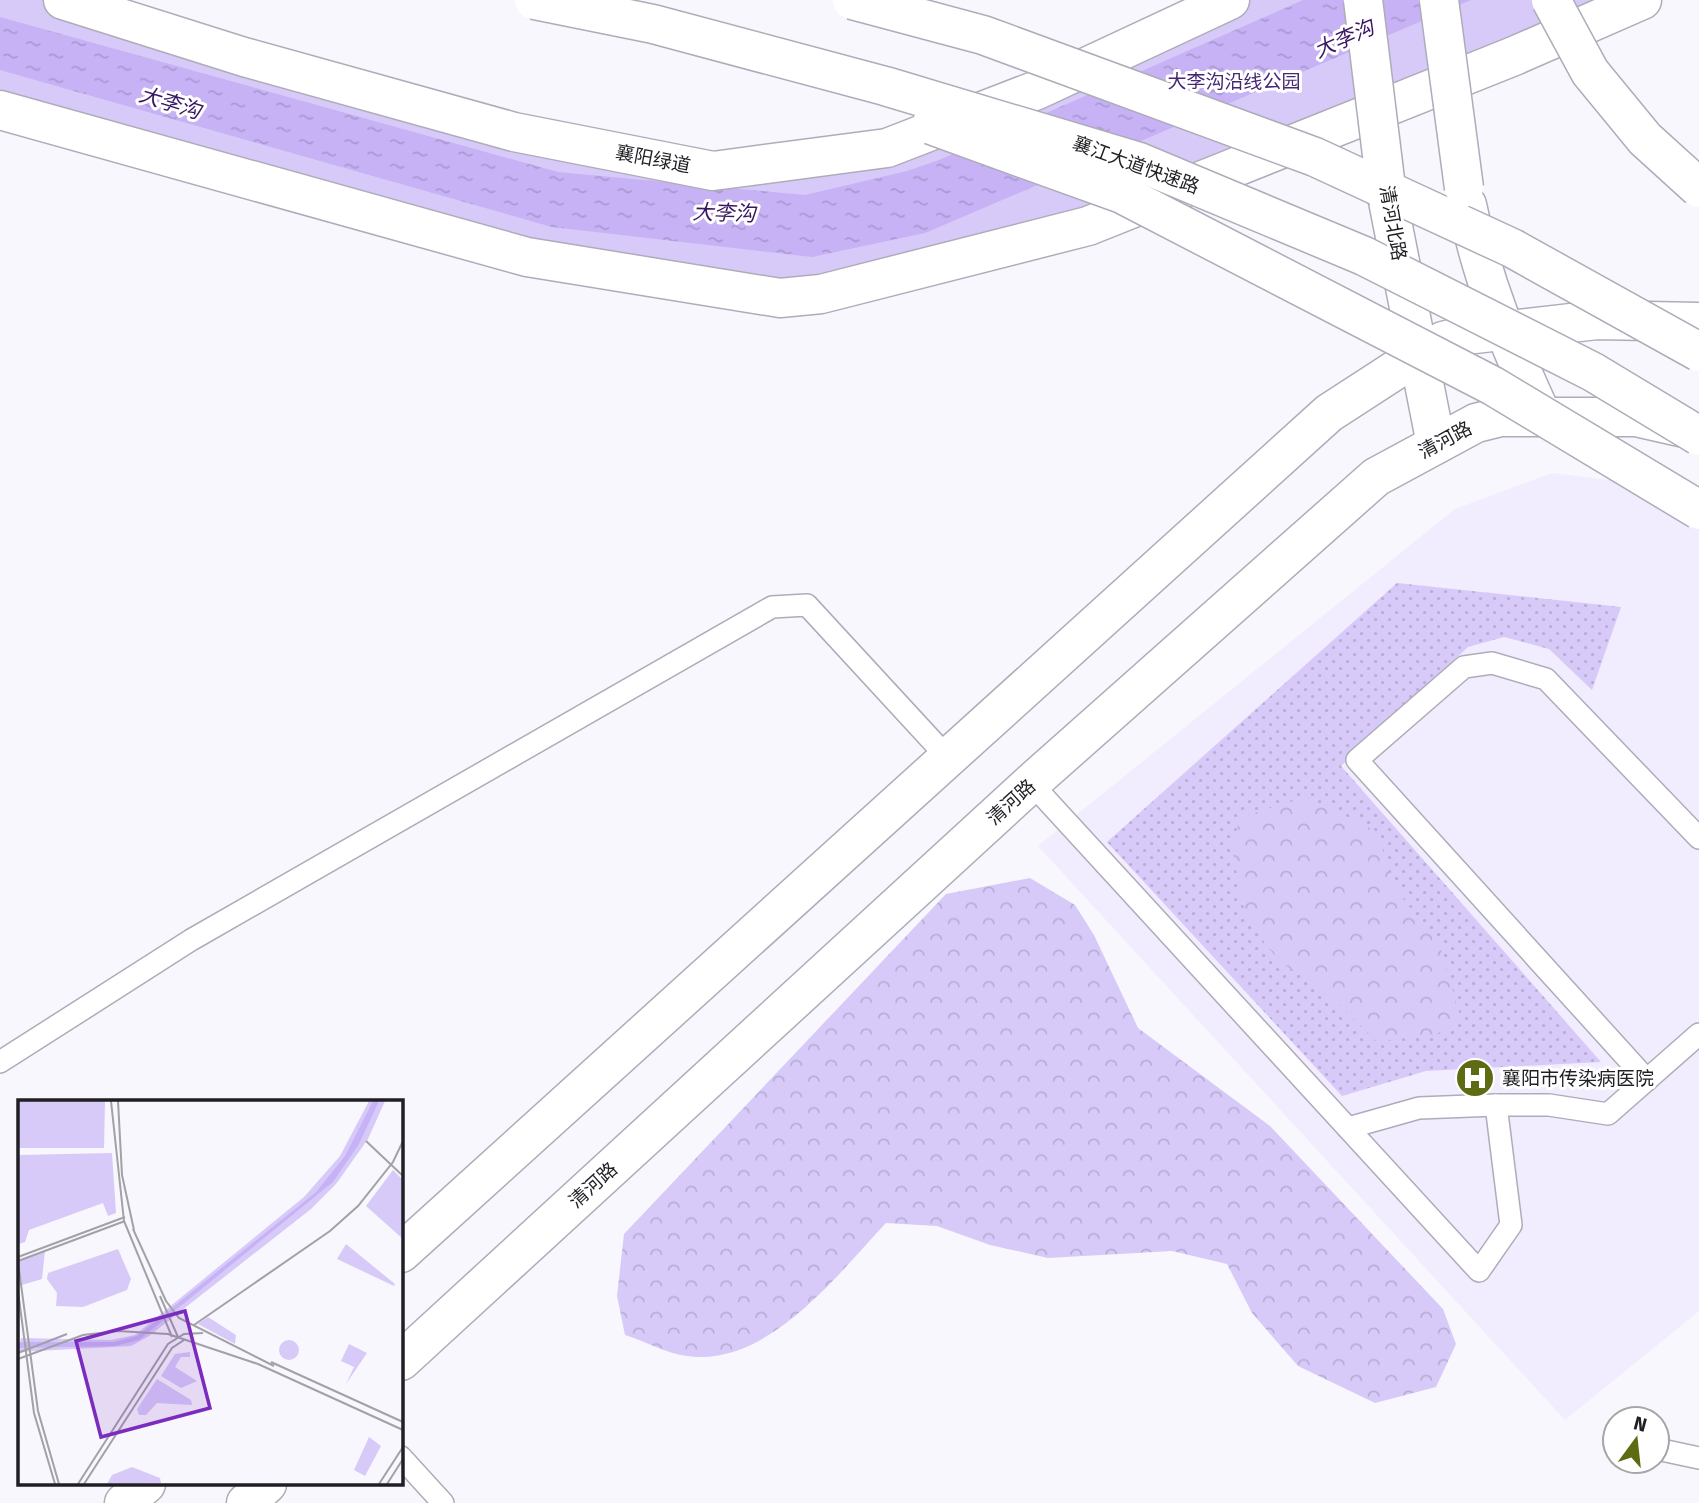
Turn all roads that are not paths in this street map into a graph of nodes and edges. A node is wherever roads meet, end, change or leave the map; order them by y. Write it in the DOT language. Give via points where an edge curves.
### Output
graph roads {
  1 [pos="64,0"];
  2 [pos="534,0"];
  3 [pos="852,0"];
  4 [pos="1230,0"];
  5 [pos="1363,0"];
  6 [pos="1439,0"];
  7 [pos="1551,0"];
  8 [pos="1642,0"];
  9 [pos="653,24"];
  10 [pos="0,110"];
  11 [pos="1699,188"];
  12 [pos="1699,322"];
  13 [pos="1501,328"];
  14 [pos="1699,352"];
  15 [pos="1420,354"];
  16 [pos="1542,416"];
  17 [pos="1699,434"];
  18 [pos="1436,444"];
  19 [pos="1699,510"];
  20 [pos="948,758"];
  21 [pos="1031,783"];
  22 [pos="1699,838"];
  23 [pos="1699,1034"];
  24 [pos="0,1062"];
  25 [pos="1647,1080"];
  26 [pos="1496,1105"];
  27 [pos="1348,1128"];
  28 [pos="402,1252"];
  29 [pos="402,1360"];
  30 [pos="1671,1451"];
  31 [pos="402,1458"];
  32 [pos="1699,1458"];
  33 [pos="144,1486"];
  34 [pos="265,1486"];
  35 [pos="124,1503"];
  36 [pos="246,1503"];
  37 [pos="443,1503"];
  1 -- 4 [label="main road, 襄阳绿道" via="244,57 514,132 713,171 887,148 1037,90"];
  2 -- 9 [label="main road, 襄江大道快速路, bridge"];
  3 -- 14 [label="main road, bridge" via="984,35 1315,158 1511,248"];
  5 -- 15 [label="main road, 清河北路, bridge" via="1387,196"];
  6 -- 13 [label="main road, bridge" via="1473,236"];
  7 -- 11 [label="main road, bridge" via="1590,72 1645,139"];
  8 -- 10 [label="main road" via="1088,226 821,295 780,298 527,257"];
  9 -- 17 [label="main road, 襄江大道快速路, bridge" via="885,86 1139,162 1364,256 1593,372"];
  9 -- 19 [label="main road, bridge" via="1122,194 1493,386"];
  12 -- 13 [label="main road" via="1597,320"];
  13 -- 15 [label="main road" via="1443,341"];
  13 -- 16 [label="main road"];
  15 -- 18 [label="main road, 清河北路"];
  15 -- 20 [label="main road" via="1329,413"];
  16 -- 17 [label="main road, 清河路" via="1636,417"];
  16 -- 18 [label="main road, 清河路" via="1500,416"];
  18 -- 21 [label="main road, 清河路" via="1376,477"];
  20 -- 24 [label="lane" via="807,605 772,607 191,940"];
  20 -- 28 [label="main road"];
  21 -- 27 [label="lane"];
  21 -- 29 [label="main road, 清河路"];
  22 -- 25 [label="lane" via="1546,679 1492,663 1464,667 1357,760"];
  23 -- 25 [label="lane"];
  25 -- 26 [label="lane" via="1608,1114 1549,1105"];
  26 -- 27 [label="lane" via="1419,1108"];
  26 -- 27 [label="lane" via="1511,1225 1479,1271"];
  30 -- 32 [label="lane"];
  31 -- 37 [label="lane"];
  33 -- 35 [label="main road"];
  34 -- 36 [label="main road"];
}
